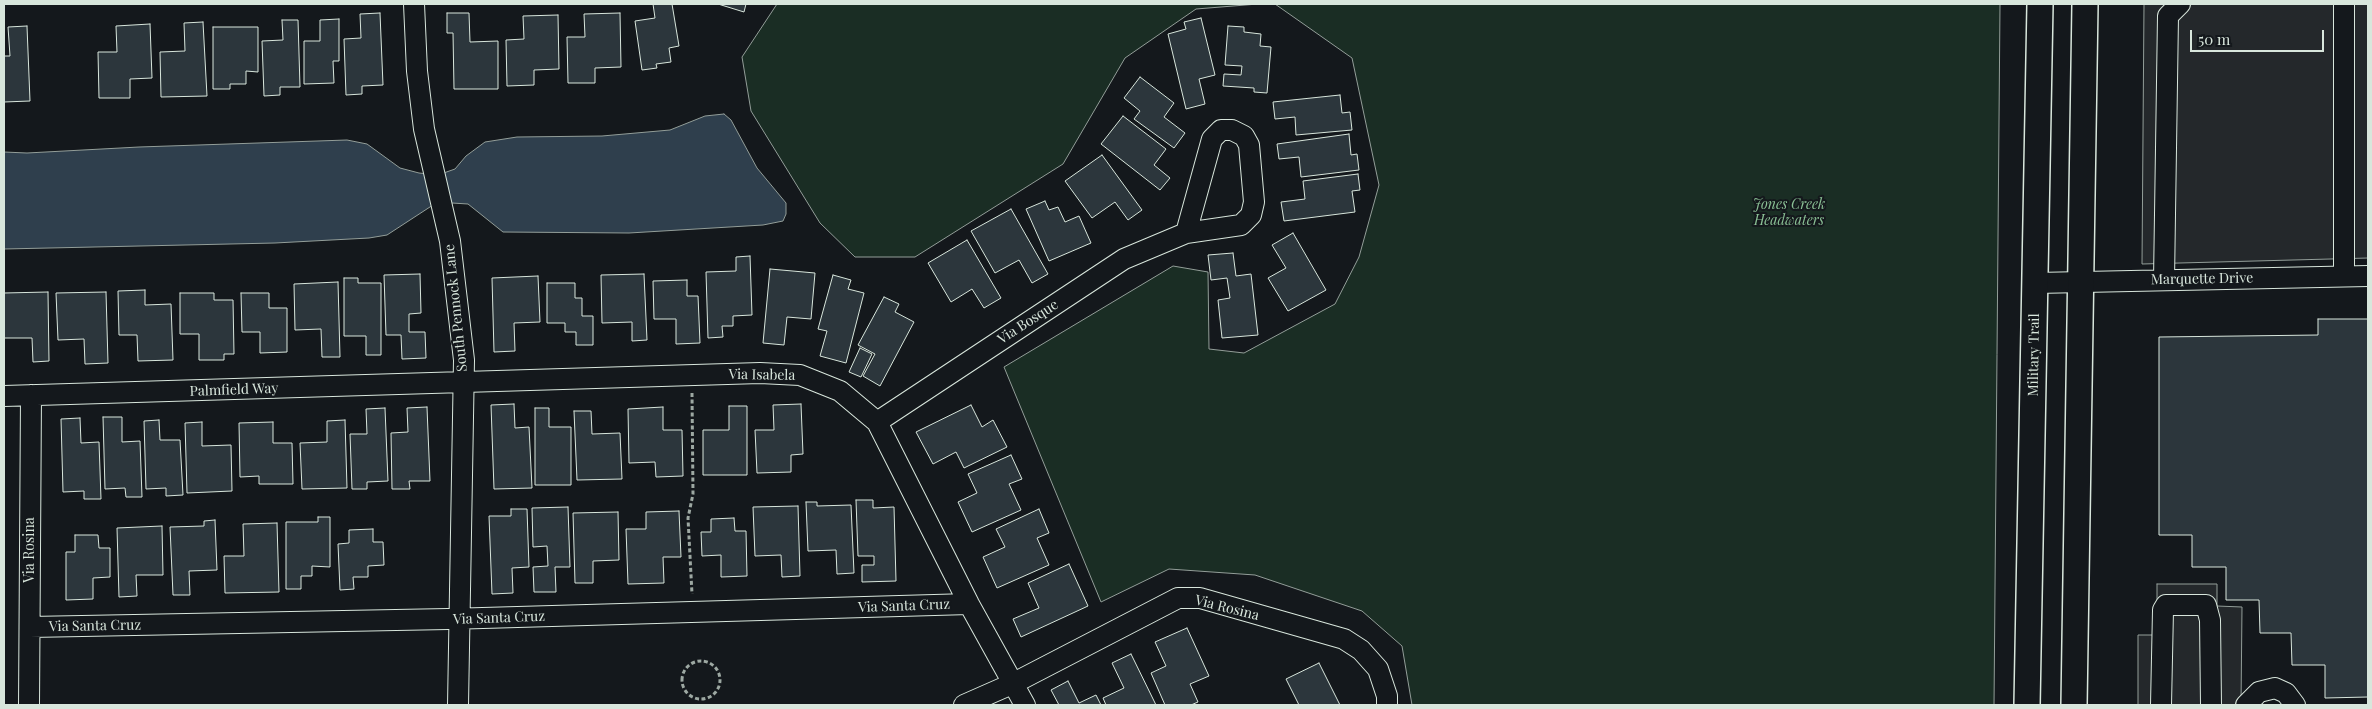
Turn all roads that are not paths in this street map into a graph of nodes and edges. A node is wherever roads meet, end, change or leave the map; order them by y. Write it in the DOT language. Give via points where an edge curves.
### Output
graph roads {
  1 [pos="414,4"];
  2 [pos="2040,4"];
  3 [pos="2085,4"];
  4 [pos="2180,4"];
  5 [pos="2344,4"];
  6 [pos="1186,233"];
  7 [pos="2344,276"];
  8 [pos="2368,276"];
  9 [pos="2164,280"];
  10 [pos="2081,282"];
  11 [pos="2036,283"];
  12 [pos="464,384"];
  13 [pos="30,395"];
  14 [pos="4,396"];
  15 [pos="876,422"];
  16 [pos="969,604"];
  17 [pos="461,618"];
  18 [pos="30,627"];
  19 [pos="1014,683"];
  20 [pos="29,705"];
  21 [pos="458,705"];
  22 [pos="964,705"];
  23 [pos="1025,705"];
  24 [pos="1387,705"];
  25 [pos="2027,705"];
  26 [pos="2074,705"];
  27 [pos="2161,705"];
  28 [pos="2211,705"];
  29 [pos="2246,705"];
  30 [pos="2294,705"];
  1 -- 12 [label="street, South Pennock Lane" via="424,129 450,241"];
  2 -- 11 [label="main road, Military Trail"];
  3 -- 10 [label="main road"];
  4 -- 9 [label="street" via="2168,16"];
  5 -- 7 [label="street"];
  6 -- 6 [label="street, Via Bosque" via="1241,225 1251,215 1254,202 1248,145 1244,136 1232,130 1221,130 1212,140"];
  6 -- 15 [label="street, Via Bosque" via="1124,259"];
  7 -- 8 [label="street, Marquette Drive"];
  7 -- 9 [label="street, Marquette Drive"];
  9 -- 10 [label="street, Marquette Drive"];
  10 -- 11 [label="street, Marquette Drive"];
  10 -- 26 [label="main road"];
  11 -- 25 [label="main road, Military Trail"];
  12 -- 13 [label="street, Palmfield Way"];
  12 -- 15 [label="street, Via Isabela" via="760,373 800,375 840,391"];
  12 -- 17 [label="street, South Pennock Lane"];
  13 -- 14 [label="street, Palmfield Way"];
  13 -- 18 [label="street, Via Rosina"];
  15 -- 16 [label="street, Via Isabela"];
  16 -- 17 [label="street, Via Santa Cruz"];
  16 -- 19 [label="street, Via Isabela"];
  17 -- 18 [label="street, Via Santa Cruz"];
  17 -- 21 [label="street, South Pennock Lane"];
  18 -- 20 [label="street, Via Rosina"];
  19 -- 22 [label="street"];
  19 -- 23 [label="street, Via Isabela"];
  19 -- 24 [label="street, Via Rosina" via="1178,598 1200,598 1344,639 1362,650 1378,669"];
  27 -- 28 [label="street" via="2162,610 2166,605 2206,605 2210,620"];
  29 -- 30 [label="street" via="2259,692 2275,688 2286,693"];
}
